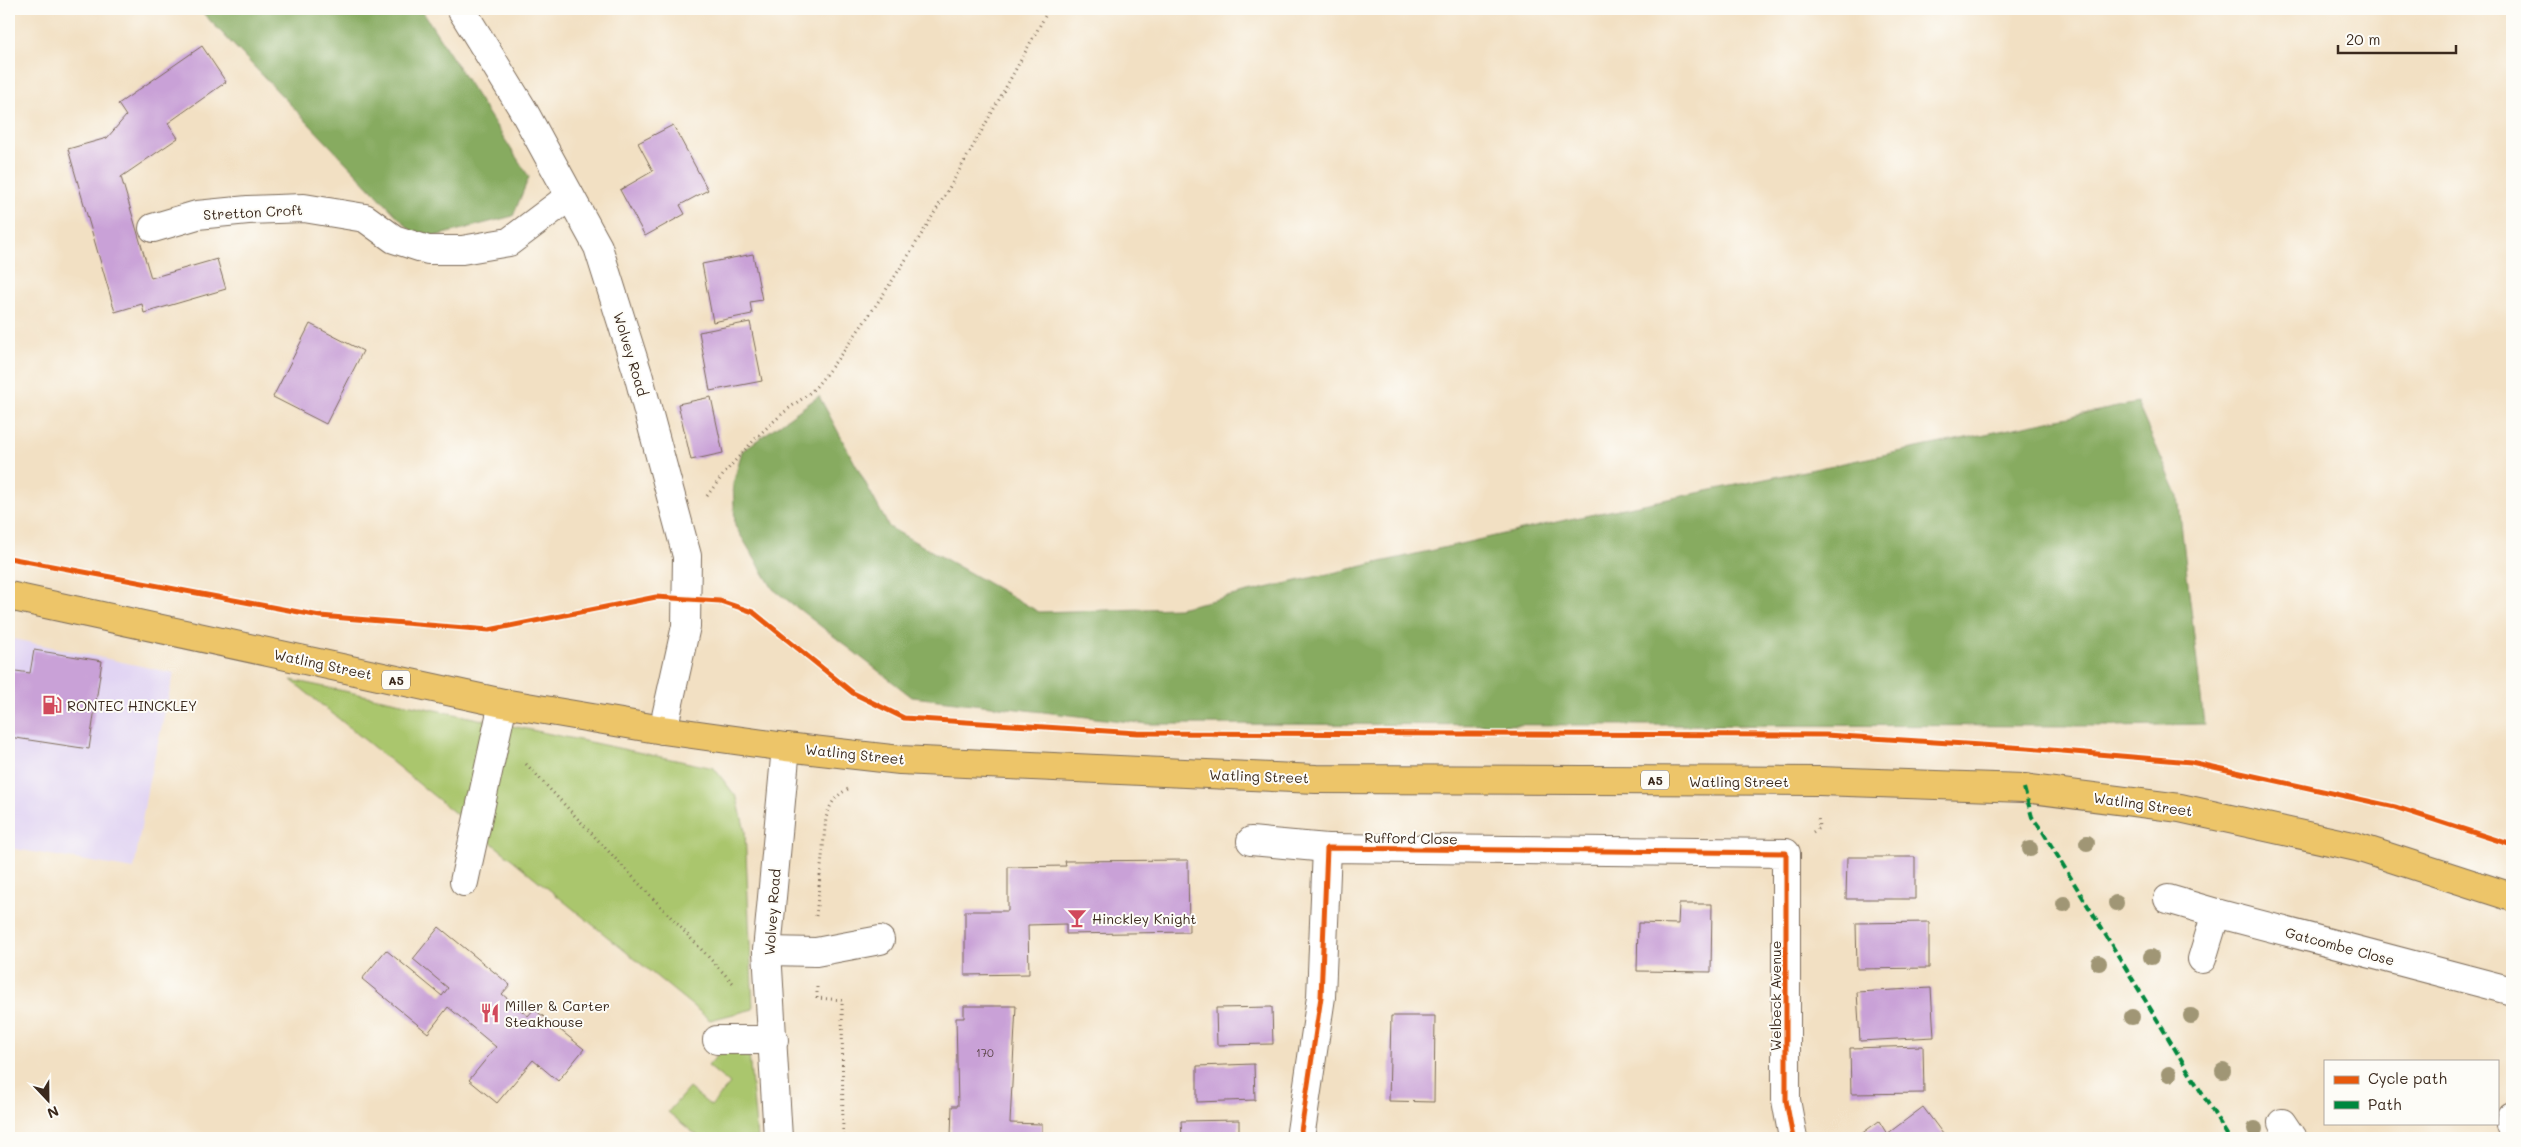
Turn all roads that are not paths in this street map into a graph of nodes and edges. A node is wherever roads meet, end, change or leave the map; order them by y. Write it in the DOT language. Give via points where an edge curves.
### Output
graph roads {
  1 [pos="461,9"];
  2 [pos="570,196"];
  3 [pos="153,228"];
  4 [pos="9,596"];
  5 [pos="503,703"];
  6 [pos="663,730"];
  7 [pos="786,747"];
  8 [pos="1251,841"];
  9 [pos="1327,848"];
  10 [pos="1786,853"];
  11 [pos="464,882"];
  12 [pos="2512,897"];
  13 [pos="2168,899"];
  14 [pos="2216,913"];
  15 [pos="880,940"];
  16 [pos="767,951"];
  17 [pos="2202,959"];
  18 [pos="2512,991"];
  19 [pos="716,1040"];
  20 [pos="774,1040"];
  21 [pos="2512,1116"];
  22 [pos="2512,1130"];
  23 [pos="778,1138"];
  24 [pos="1300,1138"];
  25 [pos="1793,1138"];
  1 -- 2 [label="street, Wolvey Road" via="522,108"];
  2 -- 3 [label="street, Stretton Croft" via="509,242 462,250 428,250 394,239 365,218 304,208 197,215"];
  2 -- 6 [label="street, Wolvey Road" via="598,247 638,374 687,556 686,626"];
  4 -- 5 [label="highway, Watling Street / A5"];
  5 -- 6 [label="highway, Watling Street / A5"];
  5 -- 11 [label="street"];
  6 -- 7 [label="highway, Watling Street / A5"];
  7 -- 12 [label="highway, Watling Street / A5" via="900,760 1316,778 1819,781 2024,788 2189,810 2357,847"];
  7 -- 16 [label="street, Wolvey Road"];
  8 -- 9 [label="street, Rufford Close"];
  9 -- 10 [label="street, Rufford Close"];
  9 -- 24 [label="street" via="1321,997"];
  10 -- 25 [label="street, Welbeck Avenue" via="1786,1100"];
  13 -- 14 [label="street, Gatcombe Close"];
  14 -- 17 [label="street"];
  14 -- 18 [label="street, Gatcombe Close"];
  15 -- 16 [label="street" via="816,952"];
  16 -- 20 [label="street, Wolvey Road"];
  19 -- 20 [label="street"];
  20 -- 23 [label="street, Wolvey Road"];
  21 -- 22 [label="street"];
}
